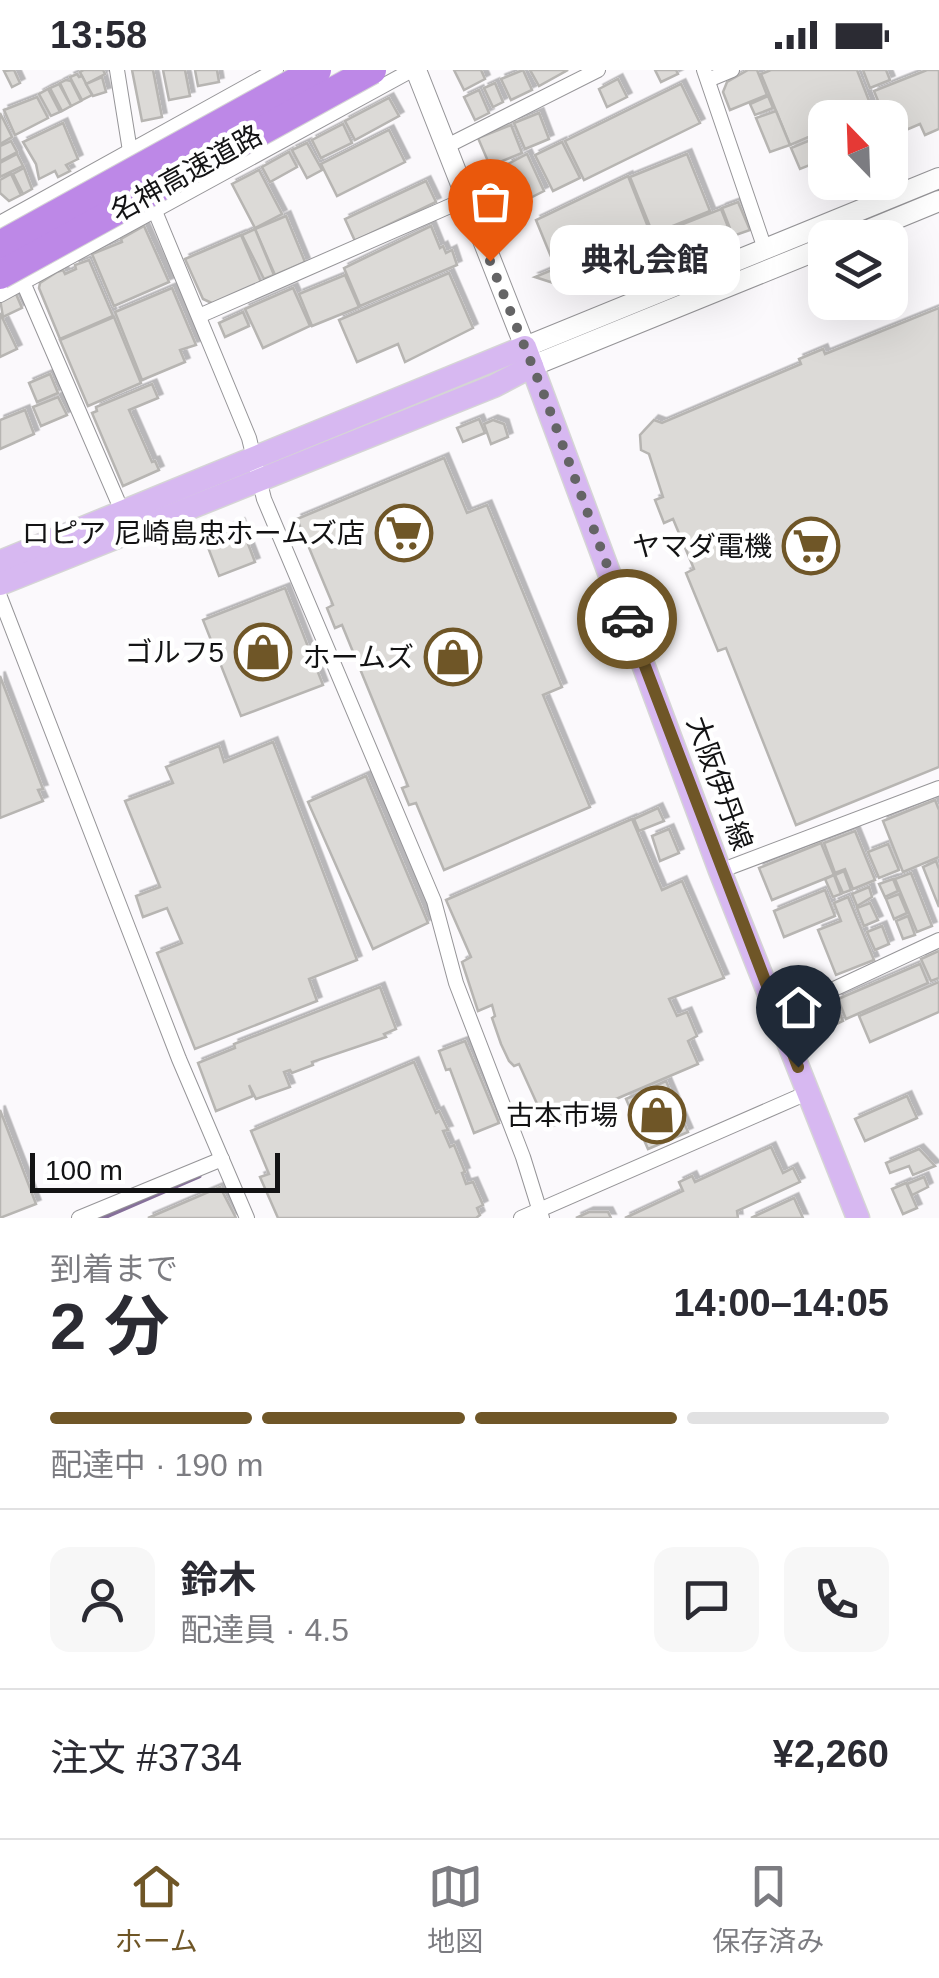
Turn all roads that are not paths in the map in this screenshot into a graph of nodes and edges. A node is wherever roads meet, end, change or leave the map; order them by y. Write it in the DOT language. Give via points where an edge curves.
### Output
graph roads {
  1 [pos="117,70"];
  2 [pos="276,70"];
  3 [pos="317,70"];
  4 [pos="372,70"];
  5 [pos="414,70"];
  6 [pos="598,70"];
  7 [pos="732,70"];
  8 [pos="706,75"];
  9 [pos="446,147"];
  10 [pos="130,151"];
  11 [pos="939,178"];
  12 [pos="466,199"];
  13 [pos="939,201"];
  14 [pos="156,210"];
  15 [pos="893,220"];
  16 [pos="0,226"];
  17 [pos="0,245"];
  18 [pos="765,250"];
  19 [pos="808,253"];
  20 [pos="11,279"];
  21 [pos="0,295"];
  22 [pos="199,316"];
  23 [pos="528,357"];
  24 [pos="257,470"];
  25 [pos="122,512"];
  26 [pos="0,562"];
  27 [pos="0,584"];
  28 [pos="0,597"];
  29 [pos="939,788"];
  30 [pos="720,871"];
  31 [pos="939,940"];
  32 [pos="778,1015"];
  33 [pos="808,1093"];
  34 [pos="222,1159"];
  35 [pos="541,1214"];
  36 [pos="80,1218"];
  37 [pos="247,1218"];
  38 [pos="522,1218"];
  39 [pos="858,1218"];
  1 -- 10 [label="street"];
  2 -- 10 [label="street"];
  3 -- 17 [label="highway, 名神高速道路, bridge"];
  4 -- 20 [label="highway, 名神高速道路, bridge"];
  5 -- 9 [label="main road"];
  5 -- 14 [label="street"];
  6 -- 9 [label="street"];
  7 -- 8 [label="street"];
  8 -- 18 [label="street"];
  9 -- 12 [label="main road"];
  10 -- 14 [label="street"];
  10 -- 16 [label="street"];
  11 -- 18 [label="main road"];
  12 -- 22 [label="street"];
  12 -- 23 [label="main road"];
  13 -- 15 [label="main road"];
  14 -- 20 [label="street"];
  14 -- 22 [label="street"];
  16 -- 20 [label="street"];
  18 -- 23 [label="main road"];
  19 -- 23 [label="main road"];
  20 -- 21 [label="street"];
  20 -- 25 [label="street"];
  22 -- 24 [label="street"];
  23 -- 24 [label="main road" via="494,386"];
  23 -- 30 [label="main road, 大阪伊丹線"];
  24 -- 25 [label="main road"];
  24 -- 27 [label="main road"];
  24 -- 35 [label="street" via="434,901 460,995"];
  25 -- 26 [label="main road"];
  28 -- 34 [label="street"];
  29 -- 30 [label="street"];
  30 -- 32 [label="main road, 大阪伊丹線"];
  31 -- 32 [label="street"];
  32 -- 33 [label="main road, 大阪伊丹線"];
  33 -- 35 [label="street"];
  33 -- 39 [label="main road, 大阪伊丹線"];
  34 -- 36 [label="street"];
  34 -- 37 [label="street"];
  35 -- 38 [label="street"];
}
